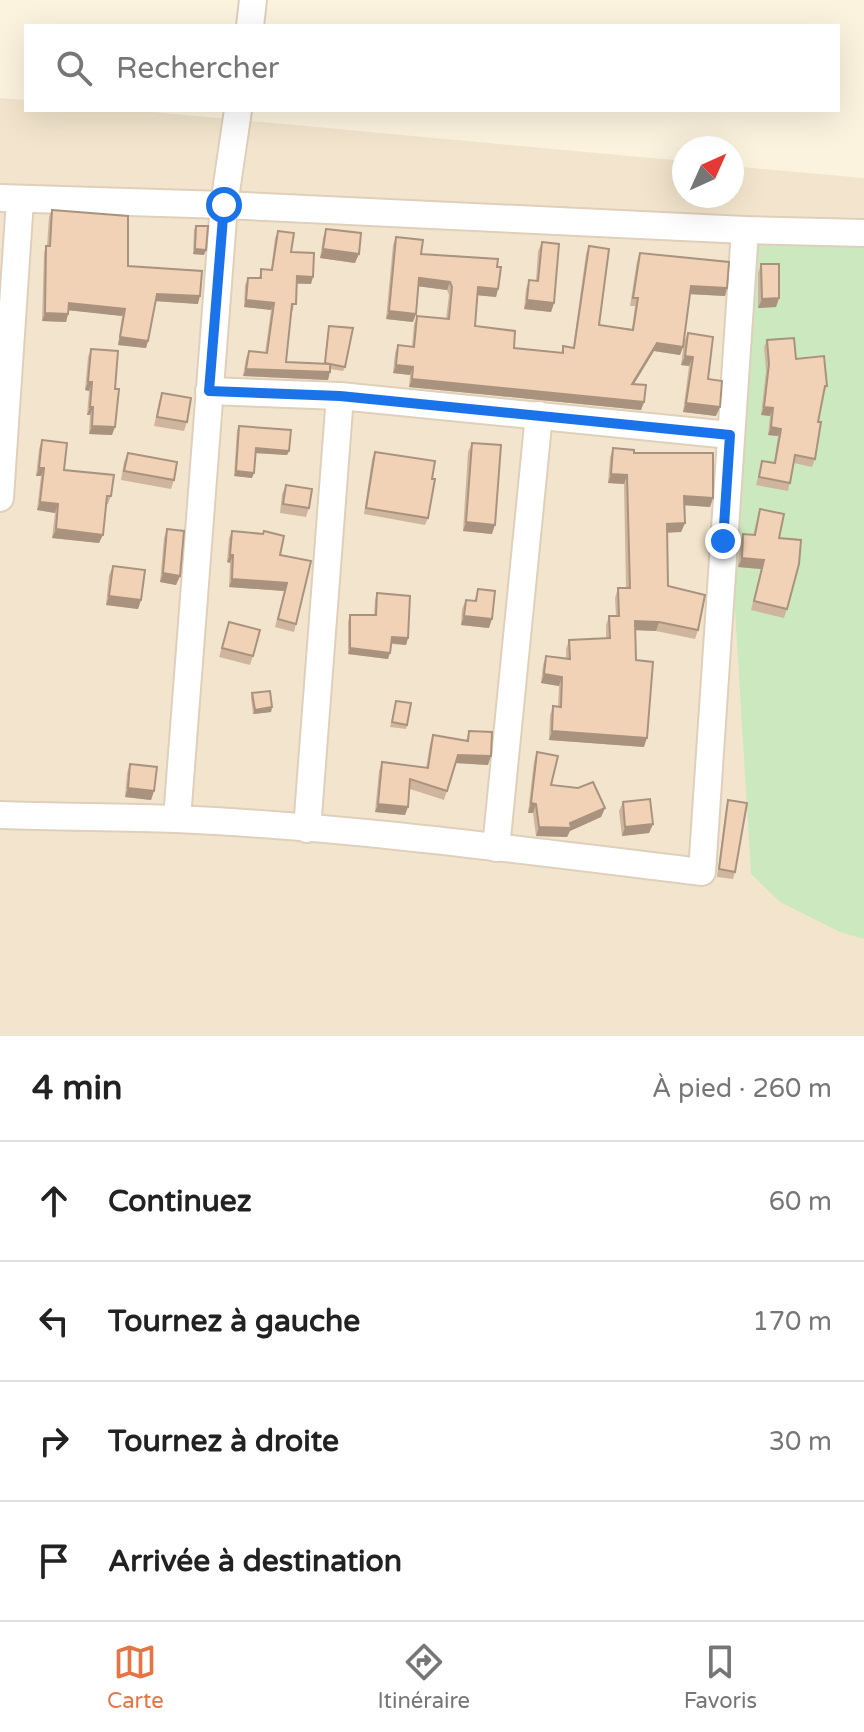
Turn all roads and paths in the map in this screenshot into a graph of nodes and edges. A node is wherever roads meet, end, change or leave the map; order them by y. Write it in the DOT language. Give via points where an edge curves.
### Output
graph roads {
  1 [pos="253,0"];
  2 [pos="250,24"];
  3 [pos="238,112"];
  4 [pos="10,199"];
  5 [pos="224,205"];
  6 [pos="745,230"];
  7 [pos="864,233"];
  8 [pos="209,391"];
  9 [pos="340,396"];
  10 [pos="539,415"];
  11 [pos="730,435"];
  12 [pos="0,498"];
  13 [pos="0,815"];
  14 [pos="177,819"];
  15 [pos="307,829"];
  16 [pos="496,848"];
  1 -- 2 [label="street"];
  3 -- 5 [label="street"];
  4 -- 5 [label="street"];
  4 -- 12 [label="street"];
  5 -- 6 [label="street"];
  5 -- 8 [label="street"];
  6 -- 7 [label="street"];
  6 -- 11 [label="street"];
  8 -- 9 [label="street"];
  8 -- 14 [label="street"];
  9 -- 10 [label="street"];
  9 -- 15 [label="street"];
  10 -- 11 [label="street"];
  10 -- 16 [label="street"];
  11 -- 16 [label="street" via="702,872"];
  13 -- 14 [label="street"];
  14 -- 15 [label="street"];
  15 -- 16 [label="street"];
}
